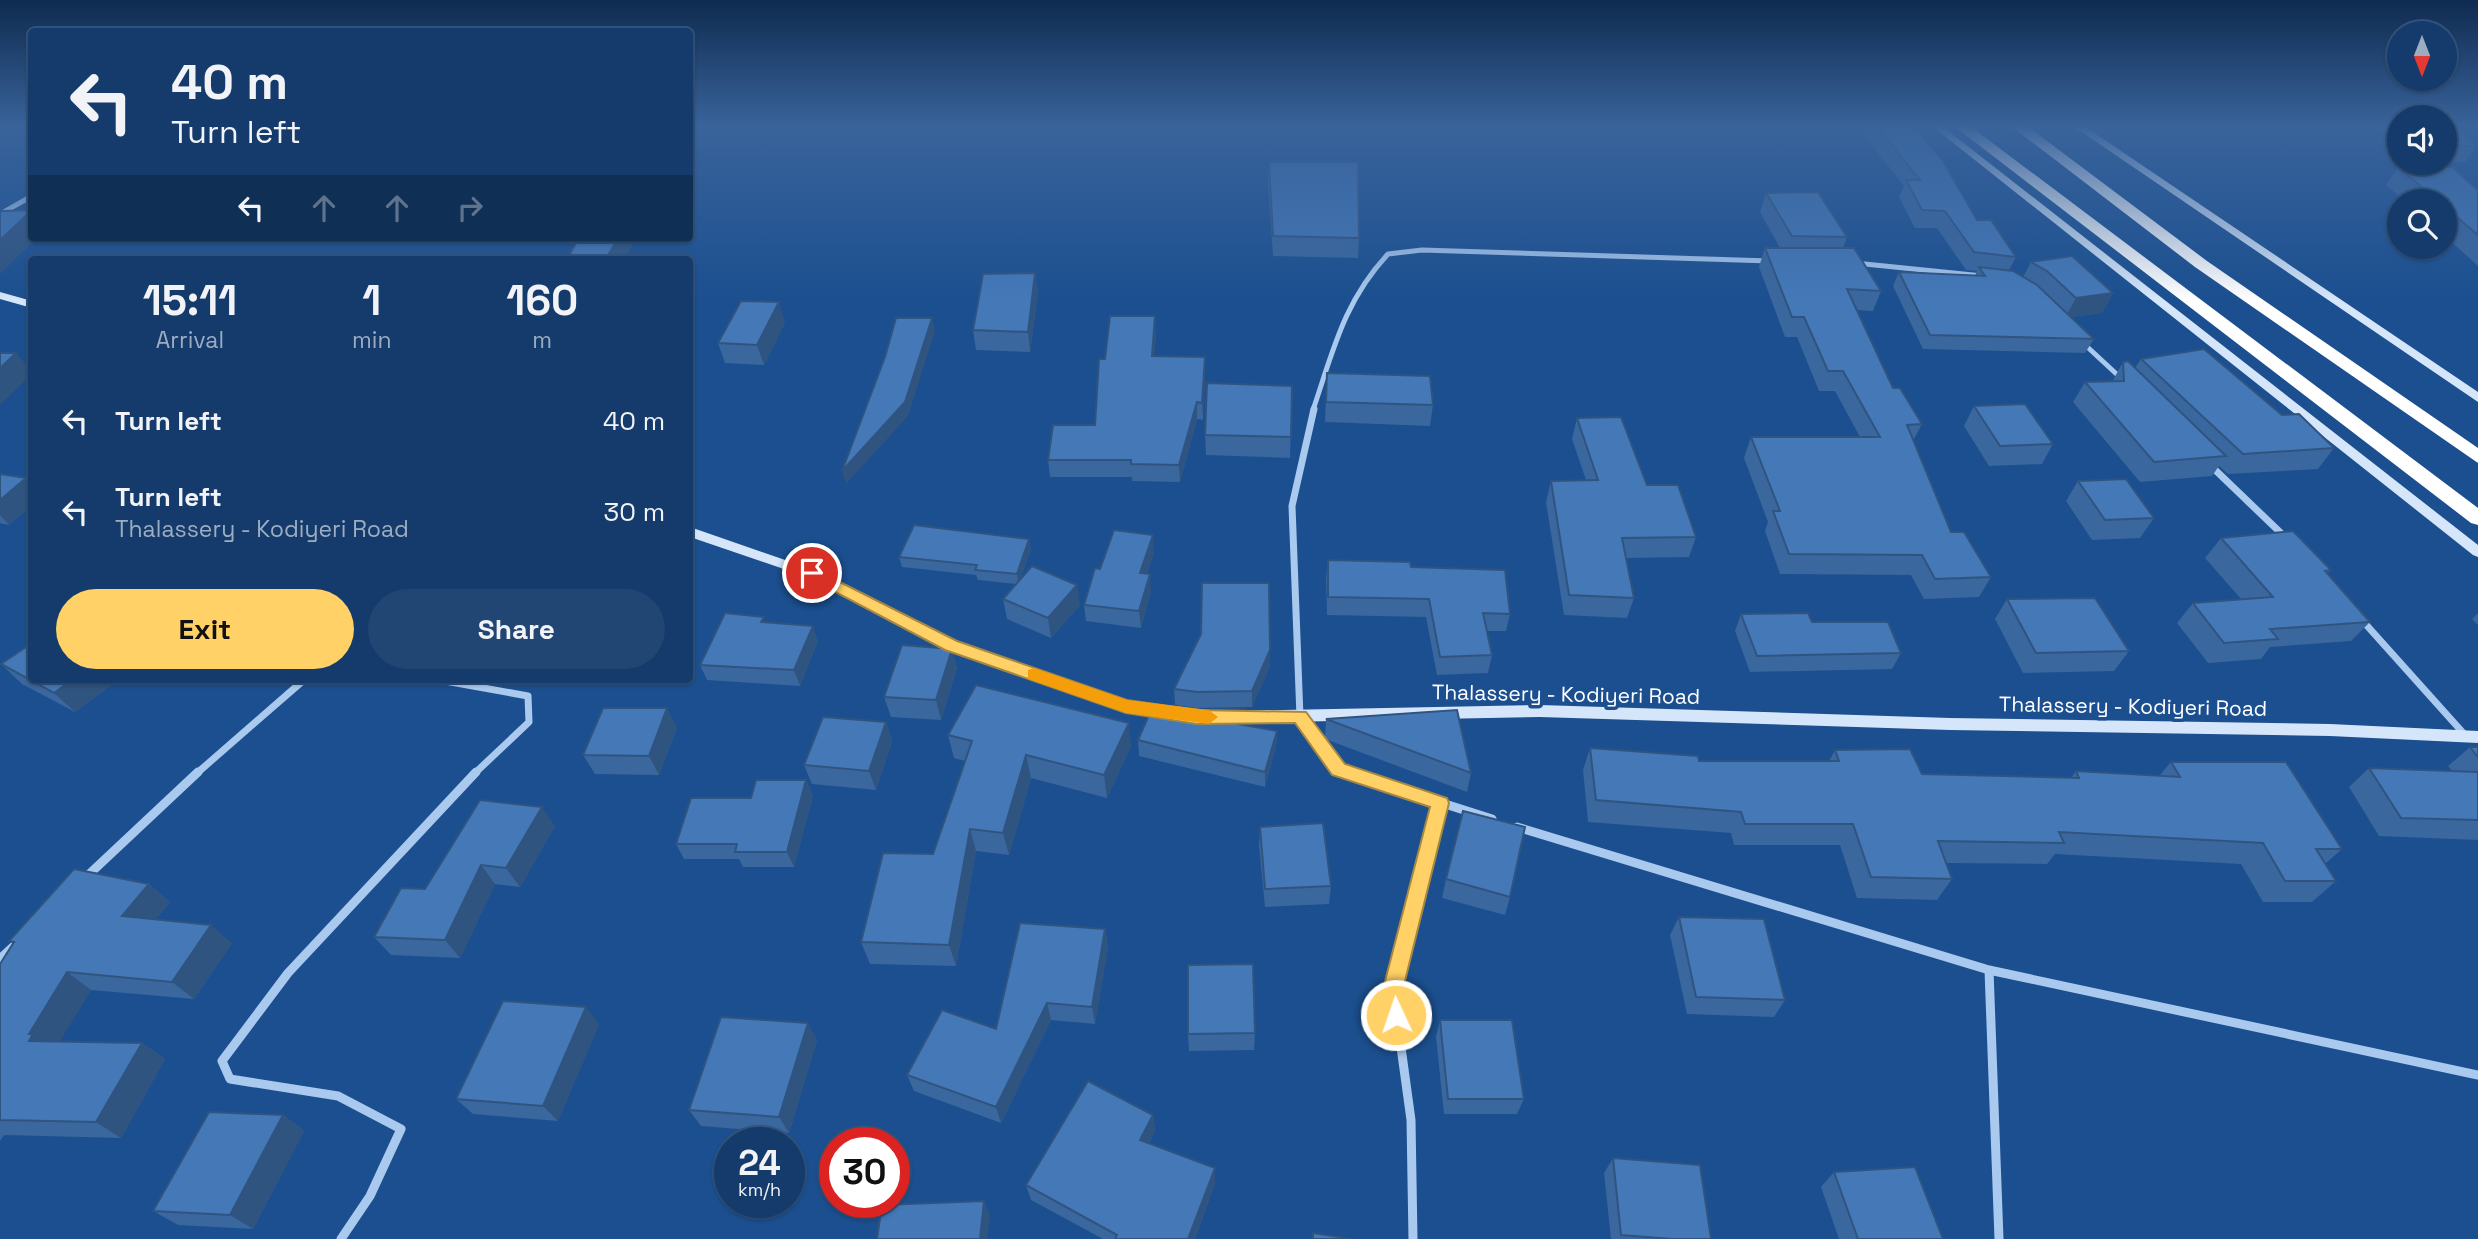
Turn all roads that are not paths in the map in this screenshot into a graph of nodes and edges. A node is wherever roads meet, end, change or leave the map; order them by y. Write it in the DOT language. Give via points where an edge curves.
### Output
graph roads {
  1 [pos="2010,184"];
  2 [pos="2037,184"];
  3 [pos="2095,184"];
  4 [pos="2162,184"];
  5 [pos="28,198"];
  6 [pos="0,214"];
  7 [pos="1783,261"];
  8 [pos="1842,263"];
  9 [pos="1997,278"];
  10 [pos="0,295"];
  11 [pos="28,304"];
  12 [pos="2074,334"];
  13 [pos="2131,387"];
  14 [pos="2478,398"];
  15 [pos="2199,453"];
  16 [pos="2478,457"];
  17 [pos="2478,518"];
  18 [pos="693,533"];
  19 [pos="2292,544"];
  20 [pos="2478,552"];
  21 [pos="2353,608"];
  22 [pos="301,683"];
  23 [pos="456,683"];
  24 [pos="1185,715"];
  25 [pos="1210,717"];
  26 [pos="1300,717"];
  27 [pos="2472,737"];
  28 [pos="1440,803"];
  29 [pos="76,887"];
  30 [pos="19,941"];
  31 [pos="0,959"];
  32 [pos="1989,970"];
  33 [pos="2478,1075"];
  34 [pos="341,1239"];
  35 [pos="1413,1239"];
  36 [pos="1999,1239"];
  1 -- 20 [label="main road"];
  2 -- 17 [label="highway"];
  3 -- 16 [label="highway" via="2201,264"];
  4 -- 14 [label="main road"];
  5 -- 6 [label="street"];
  7 -- 26 [label="street" via="1435,250 1388,254 1365,279 1337,336 1308,427 1292,506"];
  8 -- 9 [label="street"];
  10 -- 11 [label="main road"];
  12 -- 13 [label="street"];
  15 -- 19 [label="street"];
  18 -- 24 [label="main road" via="812,573 951,645 1126,706"];
  21 -- 27 [label="street"];
  22 -- 29 [label="street" via="220,751"];
  23 -- 34 [label="street" via="528,696 529,722 475,773 288,973 222,1061 230,1079 338,1096 401,1129 370,1196"];
  25 -- 26 [label="main road, Thalassery - Kodiyeri Road"];
  26 -- 27 [label="main road, Thalassery - Kodiyeri Road" via="1539,711"];
  26 -- 28 [label="street" via="1339,769"];
  28 -- 32 [label="street"];
  28 -- 35 [label="street" via="1393,989 1410,1119"];
  30 -- 31 [label="street"];
  32 -- 33 [label="street"];
  32 -- 36 [label="street"];
}
